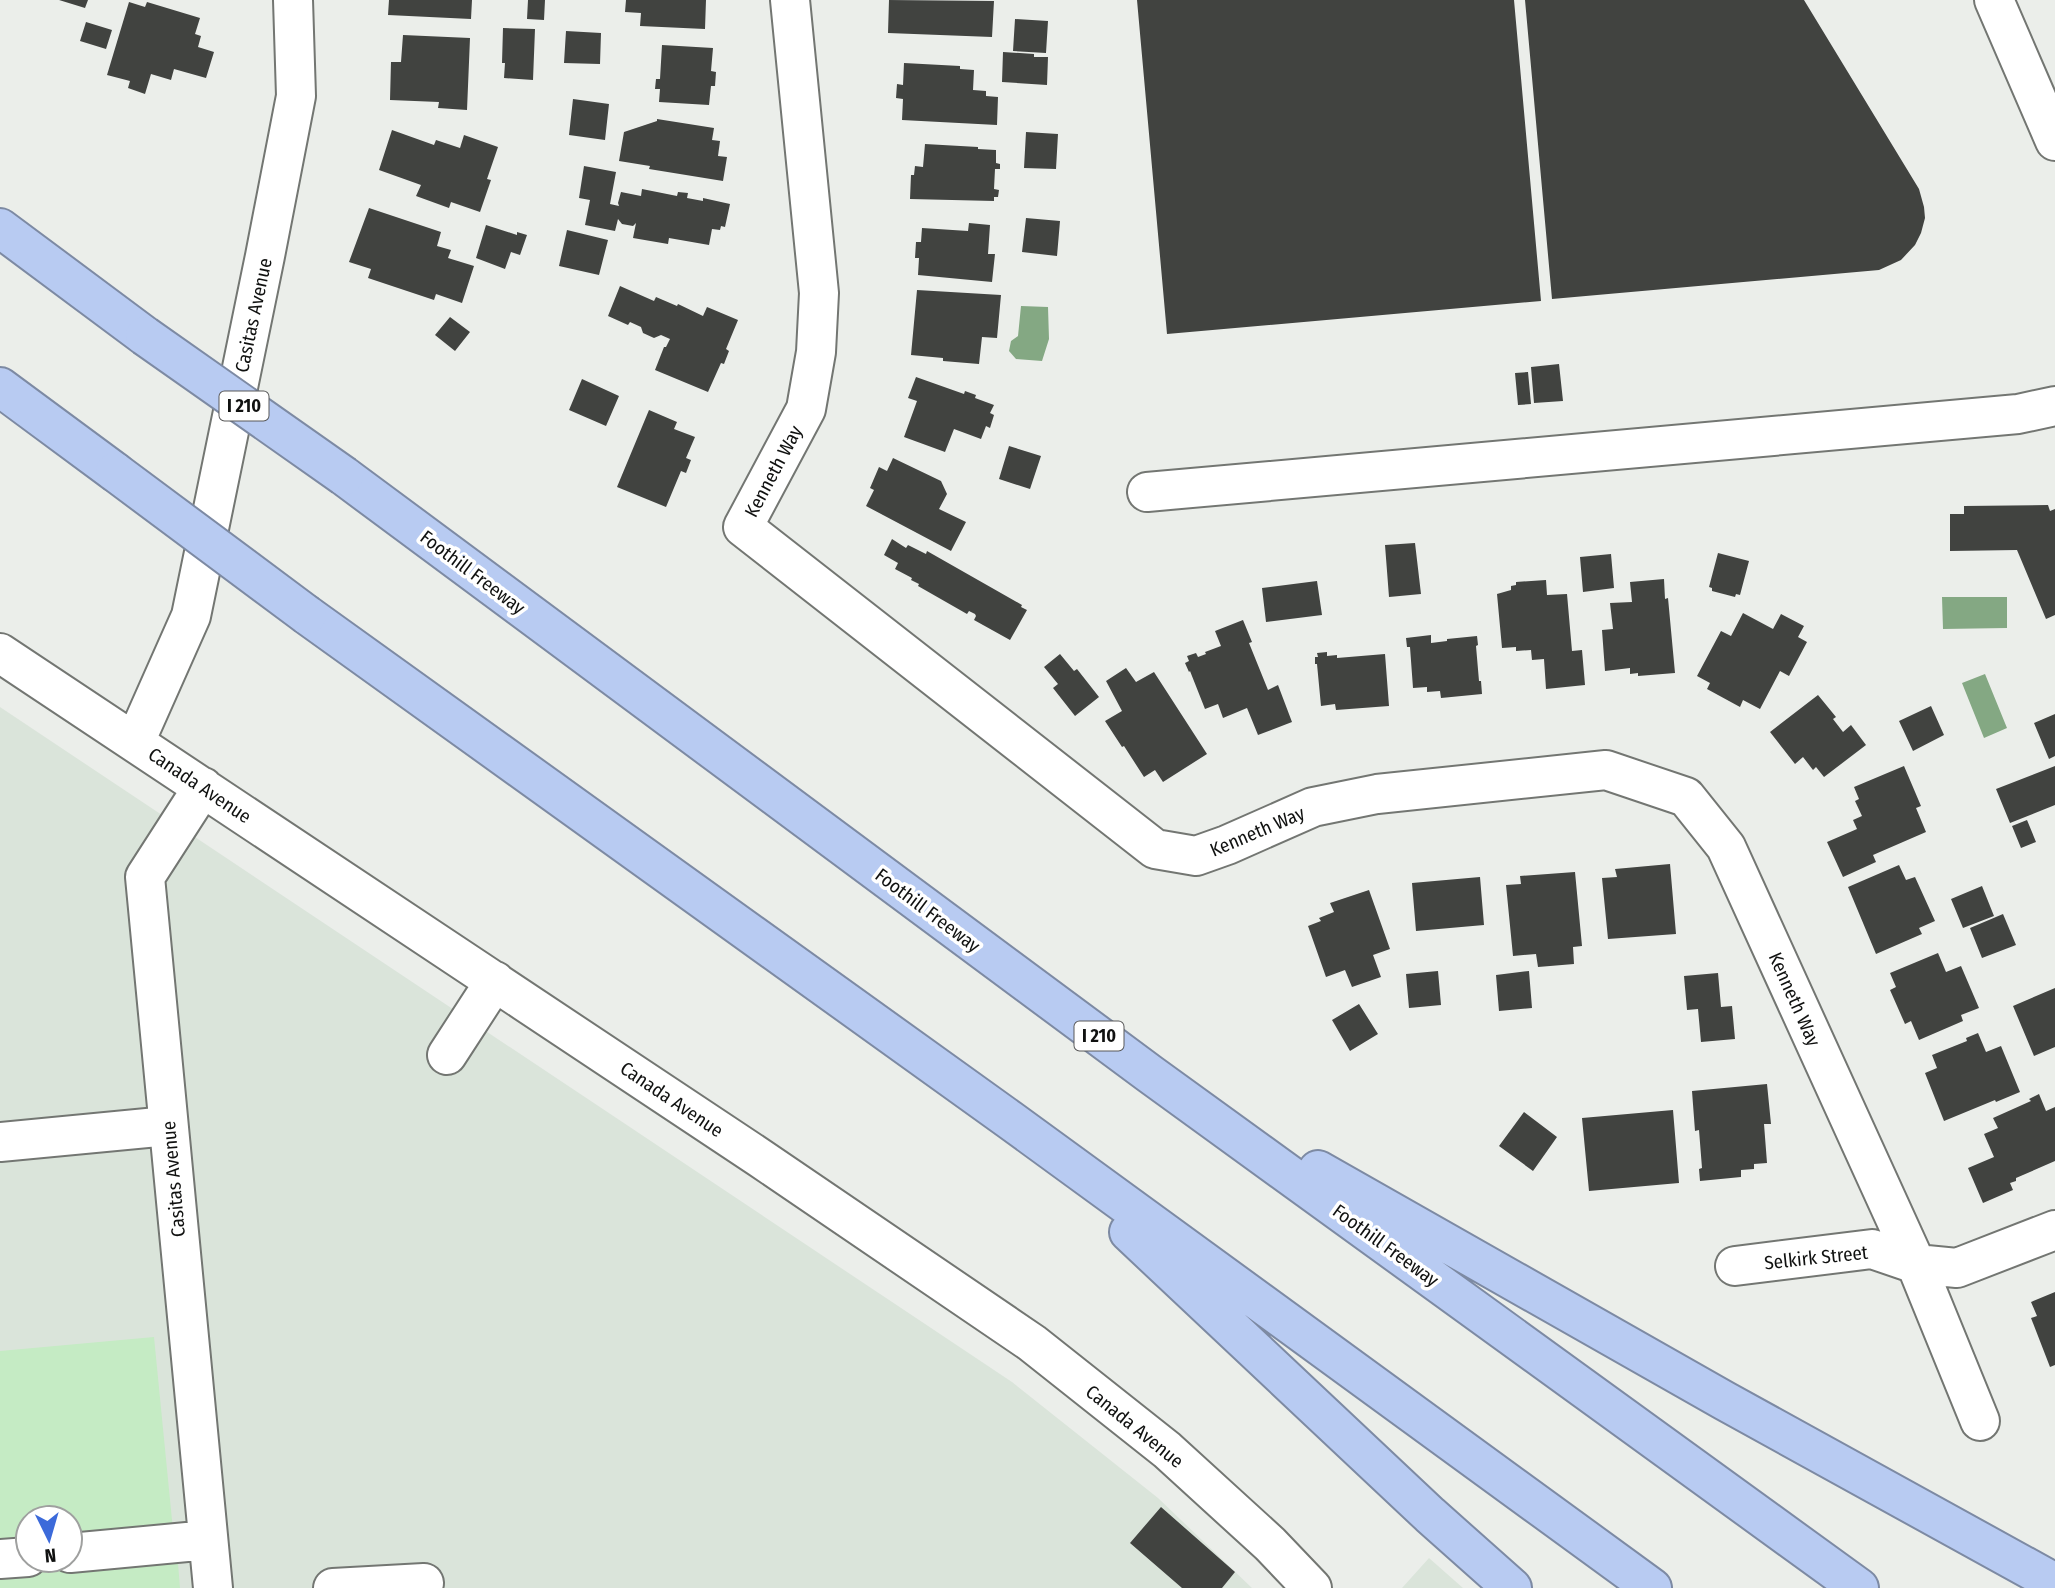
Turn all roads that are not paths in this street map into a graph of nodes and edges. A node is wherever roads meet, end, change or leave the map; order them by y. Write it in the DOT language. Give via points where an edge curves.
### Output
graph roads {
  1 [pos="293,0"];
  2 [pos="790,0"];
  3 [pos="1994,0"];
  4 [pos="2055,141"];
  5 [pos="0,228"];
  6 [pos="0,387"];
  7 [pos="2055,405"];
  8 [pos="1147,492"];
  9 [pos="0,653"];
  10 [pos="135,742"];
  11 [pos="203,787"];
  12 [pos="495,981"];
  13 [pos="447,1055"];
  14 [pos="1150,1074"];
  15 [pos="1010,1120"];
  16 [pos="168,1126"];
  17 [pos="0,1142"];
  18 [pos="2055,1230"];
  19 [pos="1916,1264"];
  20 [pos="1735,1266"];
  21 [pos="1980,1421"];
  22 [pos="208,1540"];
  23 [pos="84,1552"];
  24 [pos="424,1583"];
  25 [pos="2055,1583"];
  26 [pos="213,1588"];
  27 [pos="333,1588"];
  28 [pos="1312,1588"];
  29 [pos="1512,1588"];
  30 [pos="1652,1588"];
  31 [pos="1859,1588"];
  1 -- 10 [label="street, Casitas Avenue" via="296,96 191,615"];
  2 -- 19 [label="street, Kenneth Way" via="819,293 816,352 806,410 743,527 1156,849 1196,856 1313,807 1377,794 1606,770 1686,797 1726,846"];
  3 -- 4 [label="street"];
  5 -- 14 [label="highway, Foothill Freeway / I 210, bridge" via="344,476"];
  6 -- 15 [label="highway, bridge" via="307,615"];
  7 -- 8 [label="street" via="2018,414"];
  9 -- 10 [label="street, Canada Avenue"];
  10 -- 11 [label="street, Canada Avenue"];
  11 -- 12 [label="street, Canada Avenue"];
  11 -- 16 [label="street, Casitas Avenue" via="145,877"];
  12 -- 13 [label="street"];
  12 -- 28 [label="street, Canada Avenue" via="1032,1343 1167,1450"];
  14 -- 25 [label="highway"];
  14 -- 31 [label="highway, Foothill Freeway / I 210"];
  15 -- 29 [label="highway"];
  15 -- 30 [label="highway"];
  16 -- 17 [label="street"];
  16 -- 22 [label="street, Casitas Avenue"];
  18 -- 19 [label="street, Selkirk Street" via="1957,1268"];
  19 -- 20 [label="street, Selkirk Street" via="1872,1249"];
  19 -- 21 [label="street, Kenneth Way"];
  22 -- 23 [label="street"];
  22 -- 26 [label="street, Casitas Avenue"];
  24 -- 27 [label="street"];
}
